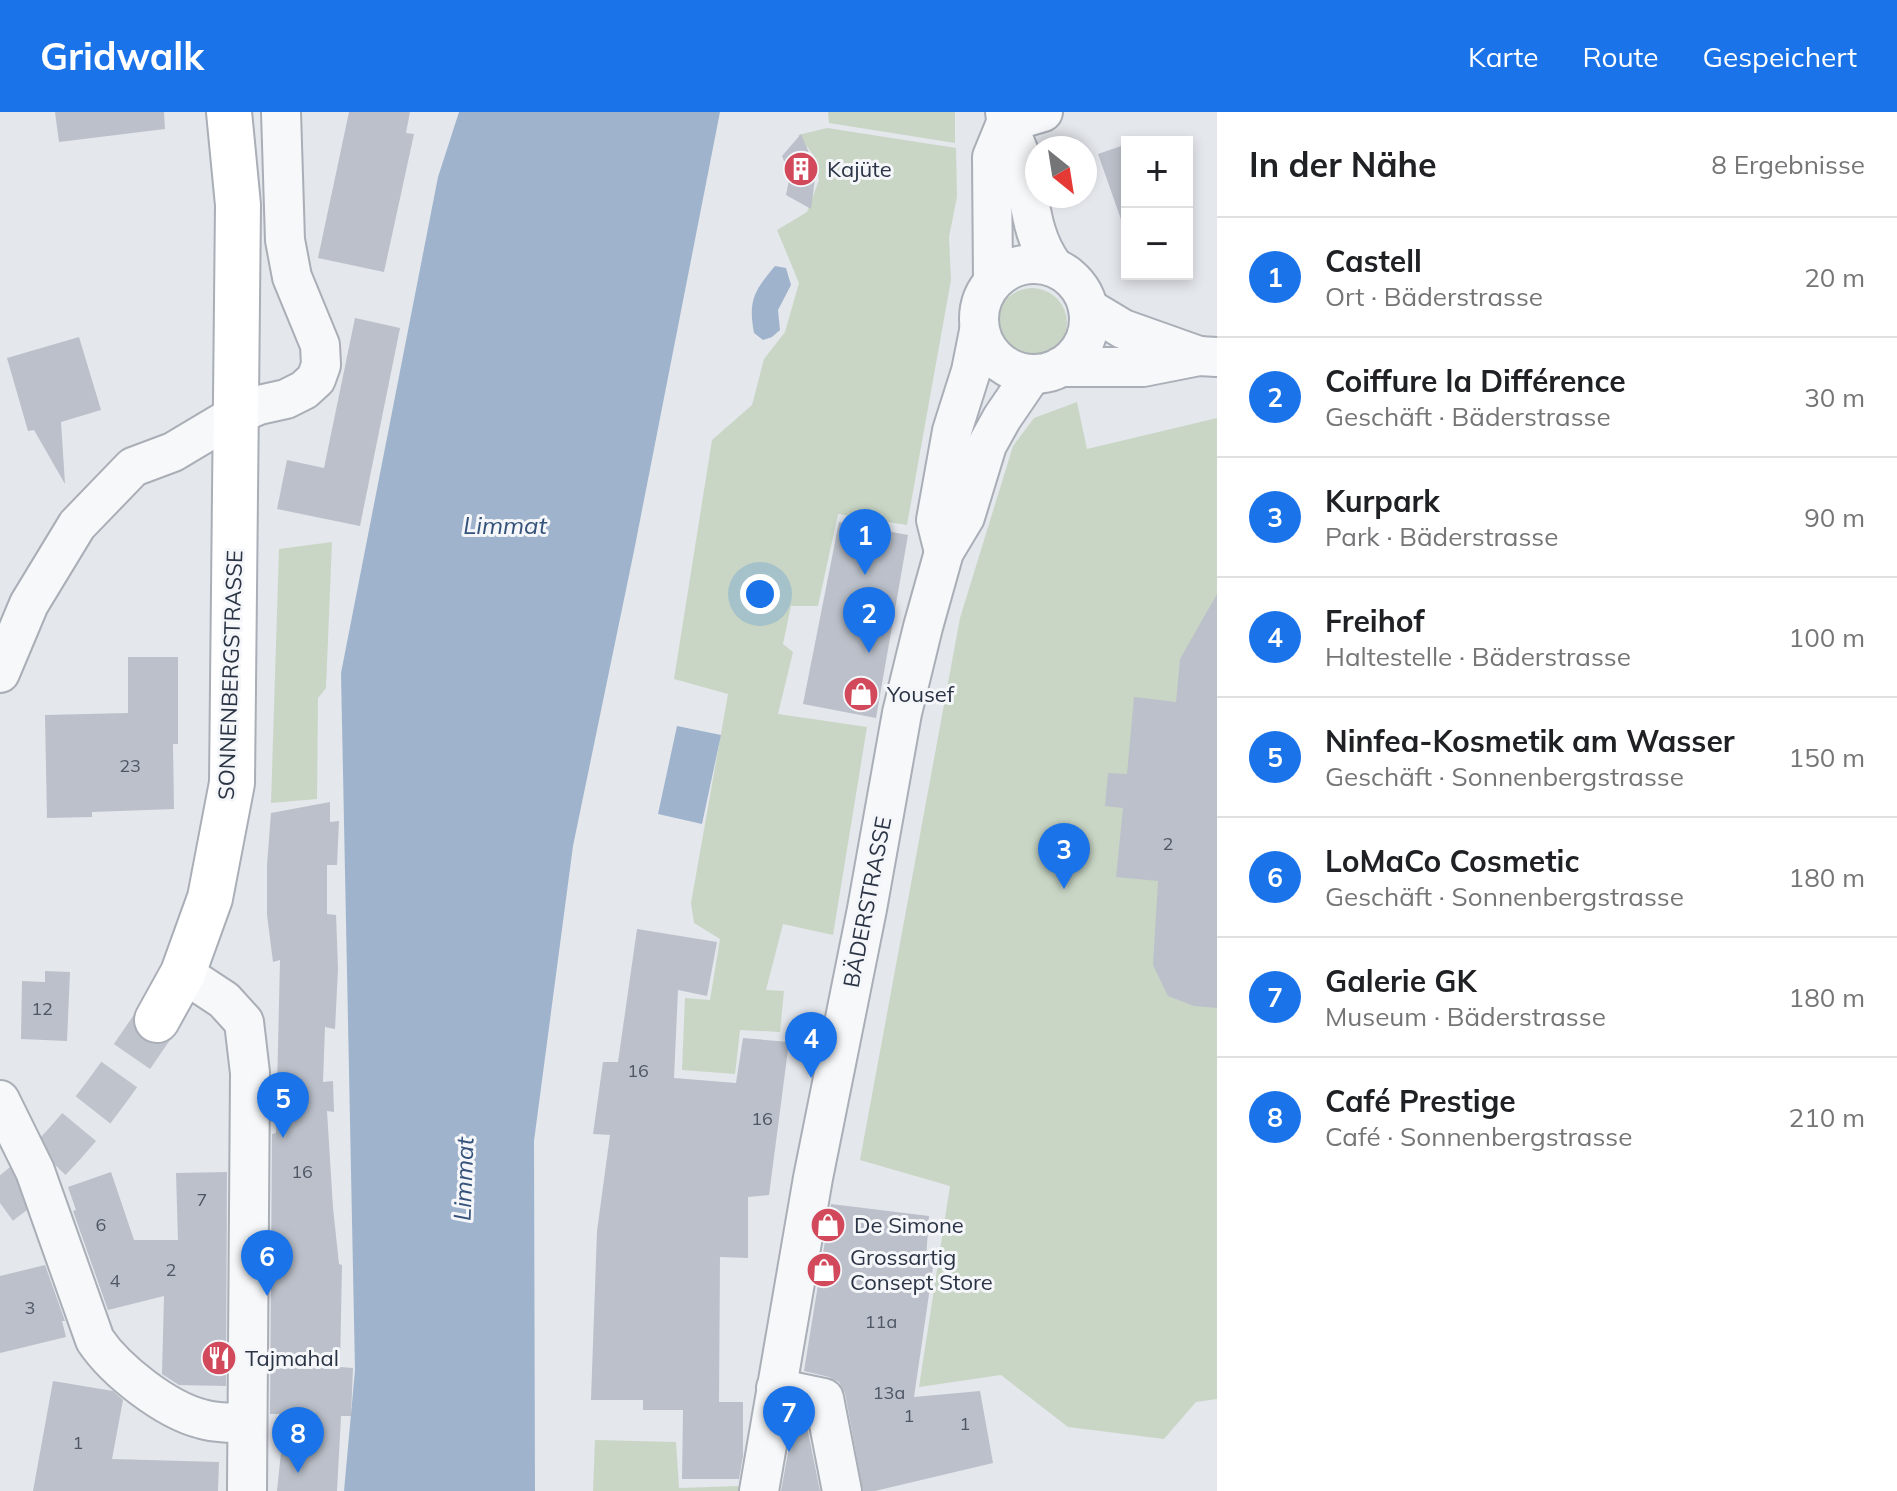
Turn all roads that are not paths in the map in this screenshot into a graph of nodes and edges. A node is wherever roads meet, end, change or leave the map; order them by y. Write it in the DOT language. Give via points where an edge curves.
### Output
graph roads {
  1 [pos="229,112"];
  2 [pos="281,112"];
  3 [pos="1043,112"];
  4 [pos="1005,118"];
  5 [pos="1053,266"];
  6 [pos="993,280"];
  7 [pos="1088,308"];
  8 [pos="979,331"];
  9 [pos="1208,357"];
  10 [pos="1046,371"];
  11 [pos="235,415"];
  12 [pos="944,552"];
  13 [pos="0,673"];
  14 [pos="183,973"];
  15 [pos="157,1020"];
  16 [pos="0,1100"];
  17 [pos="776,1388"];
  18 [pos="247,1423"];
  19 [pos="247,1491"];
  20 [pos="759,1491"];
  21 [pos="842,1491"];
  1 -- 11 [label="main road, SONNENBERGSTRASSE" via="238,205"];
  2 -- 11 [label="street" via="285,240 292,277 320,345 321,365 304,390"];
  3 -- 4 [label="street"];
  4 -- 5 [label="street" via="1021,156 1035,233"];
  4 -- 6 [label="street" via="992,157"];
  5 -- 6 [label="street" via="1021,264"];
  5 -- 7 [label="street" via="1081,290"];
  6 -- 8 [label="street" via="978,313"];
  7 -- 9 [label="street" via="1123,329"];
  7 -- 10 [label="street" via="1084,342 1074,356"];
  8 -- 10 [label="street" via="998,362 1014,371"];
  8 -- 12 [label="street, BÄDERSTRASSE" via="952,431 936,520"];
  9 -- 10 [label="street" via="1143,367"];
  10 -- 12 [label="street, BÄDERSTRASSE" via="1002,418 987,445 965,517"];
  11 -- 13 [label="street" via="173,452 133,467 77,525 29,604"];
  11 -- 14 [label="main road, SONNENBERGSTRASSE" via="232,783 210,898"];
  12 -- 17 [label="street, BÄDERSTRASSE" via="902,713"];
  14 -- 15 [label="main road, SONNENBERGSTRASSE"];
  14 -- 18 [label="street" via="224,1000 244,1022 250,1073"];
  16 -- 18 [label="street" via="35,1171 101,1349 136,1382 185,1413"];
  17 -- 20 [label="street, BÄDERSTRASSE"];
  17 -- 21 [label="street" via="824,1398"];
  18 -- 19 [label="street"];
}
